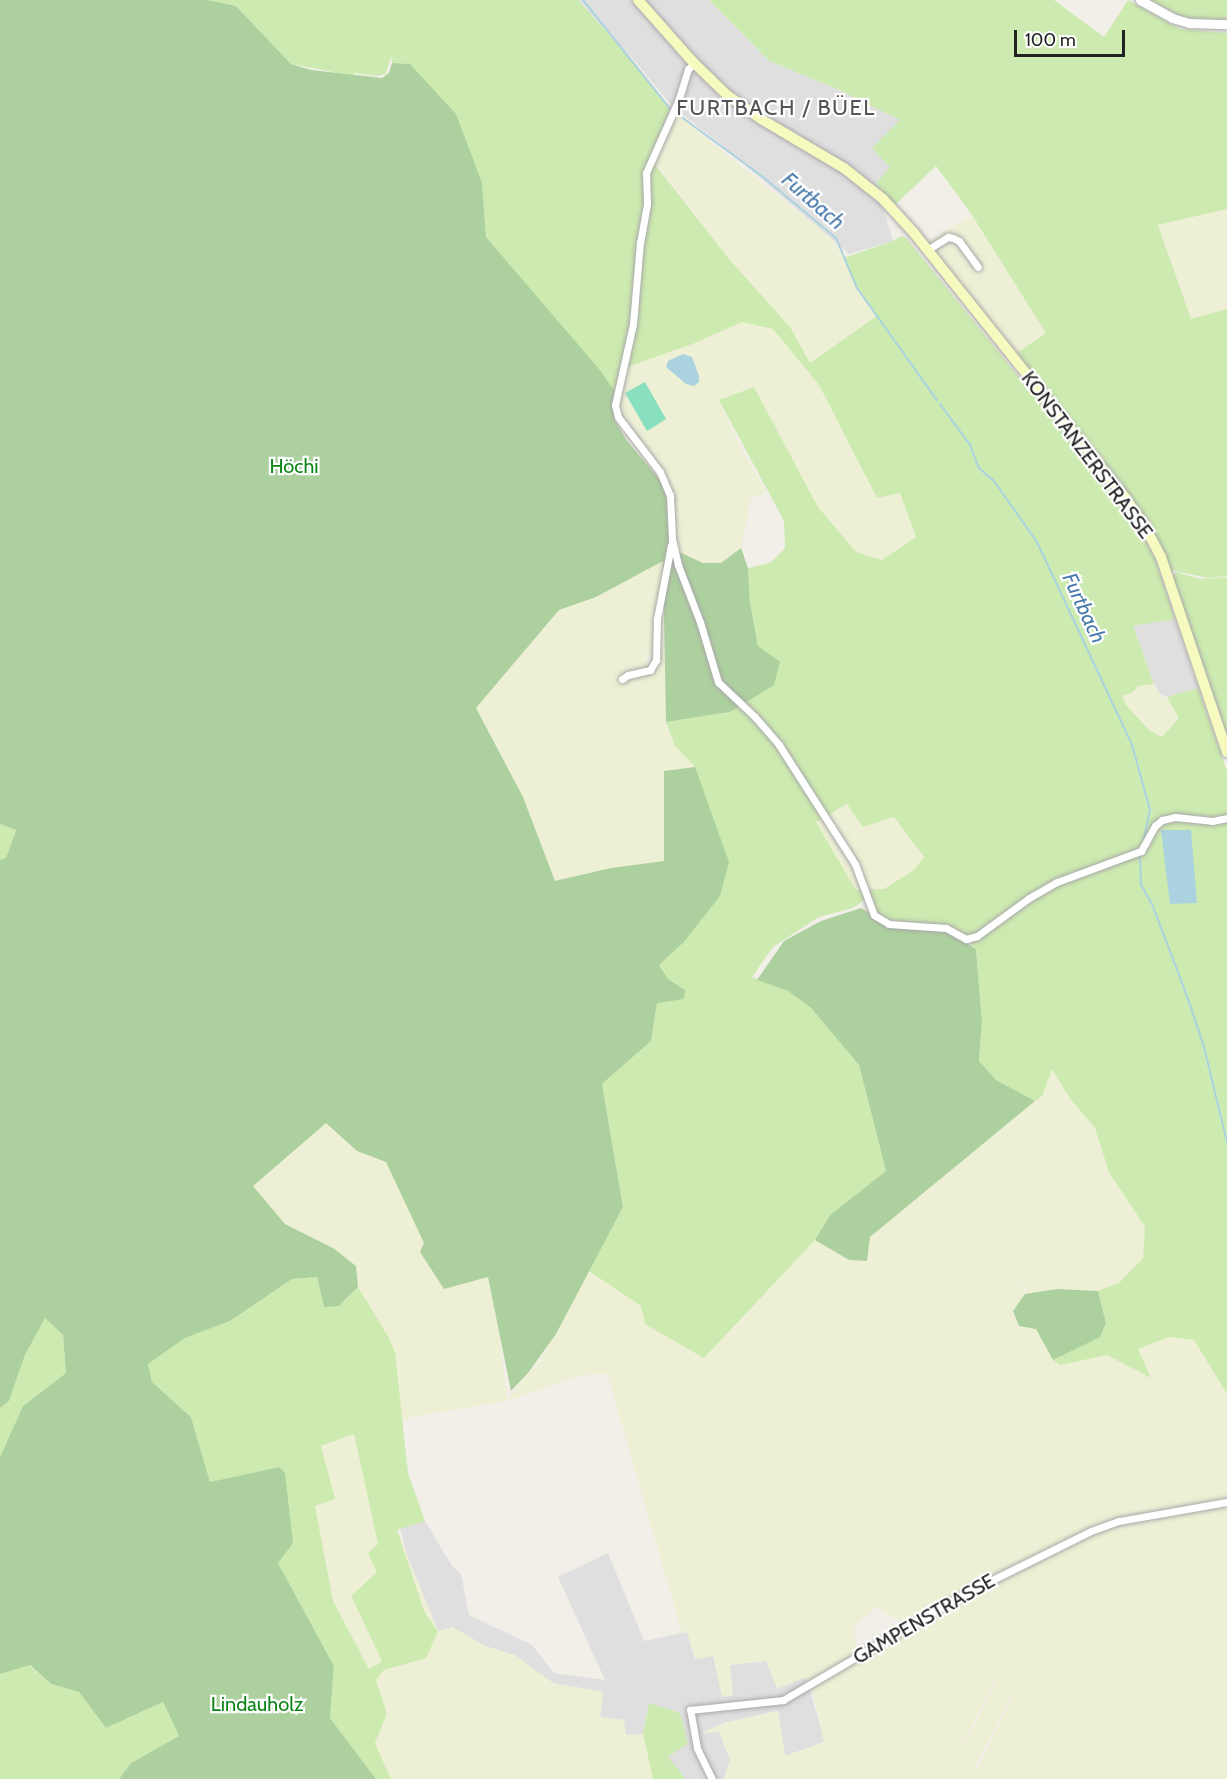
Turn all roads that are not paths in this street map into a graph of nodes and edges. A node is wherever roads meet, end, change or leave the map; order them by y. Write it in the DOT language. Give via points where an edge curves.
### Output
graph roads {
  1 [pos="638,0"];
  2 [pos="1140,0"];
  3 [pos="1227,24"];
  4 [pos="694,63"];
  5 [pos="927,250"];
  6 [pos="978,267"];
  7 [pos="672,539"];
  8 [pos="622,679"];
  9 [pos="1227,752"];
  10 [pos="1227,818"];
  11 [pos="1227,1502"];
  12 [pos="712,1779"];
  1 -- 4 [label="main road, KONSTANZERSTRASSE"];
  2 -- 3 [label="street" via="1184,22"];
  4 -- 5 [label="main road, KONSTANZERSTRASSE" via="744,107 870,188"];
  4 -- 7 [label="street" via="688,69 646,173 647,204 633,324 615,405 618,417 660,472 670,495"];
  5 -- 6 [label="street" via="948,237 954,238"];
  5 -- 9 [label="main road, KONSTANZERSTRASSE" via="1126,499 1148,532 1166,570"];
  7 -- 8 [label="street" via="657,619 656,660 650,670"];
  7 -- 10 [label="street" via="718,682 779,745 855,864 874,915 889,924 946,928 966,939 977,936 1057,882 1141,851 1162,819"];
  11 -- 12 [label="street, GAMPENSTRASSE" via="1119,1521 1091,1531 964,1594 783,1700 690,1710 697,1748"];
}
